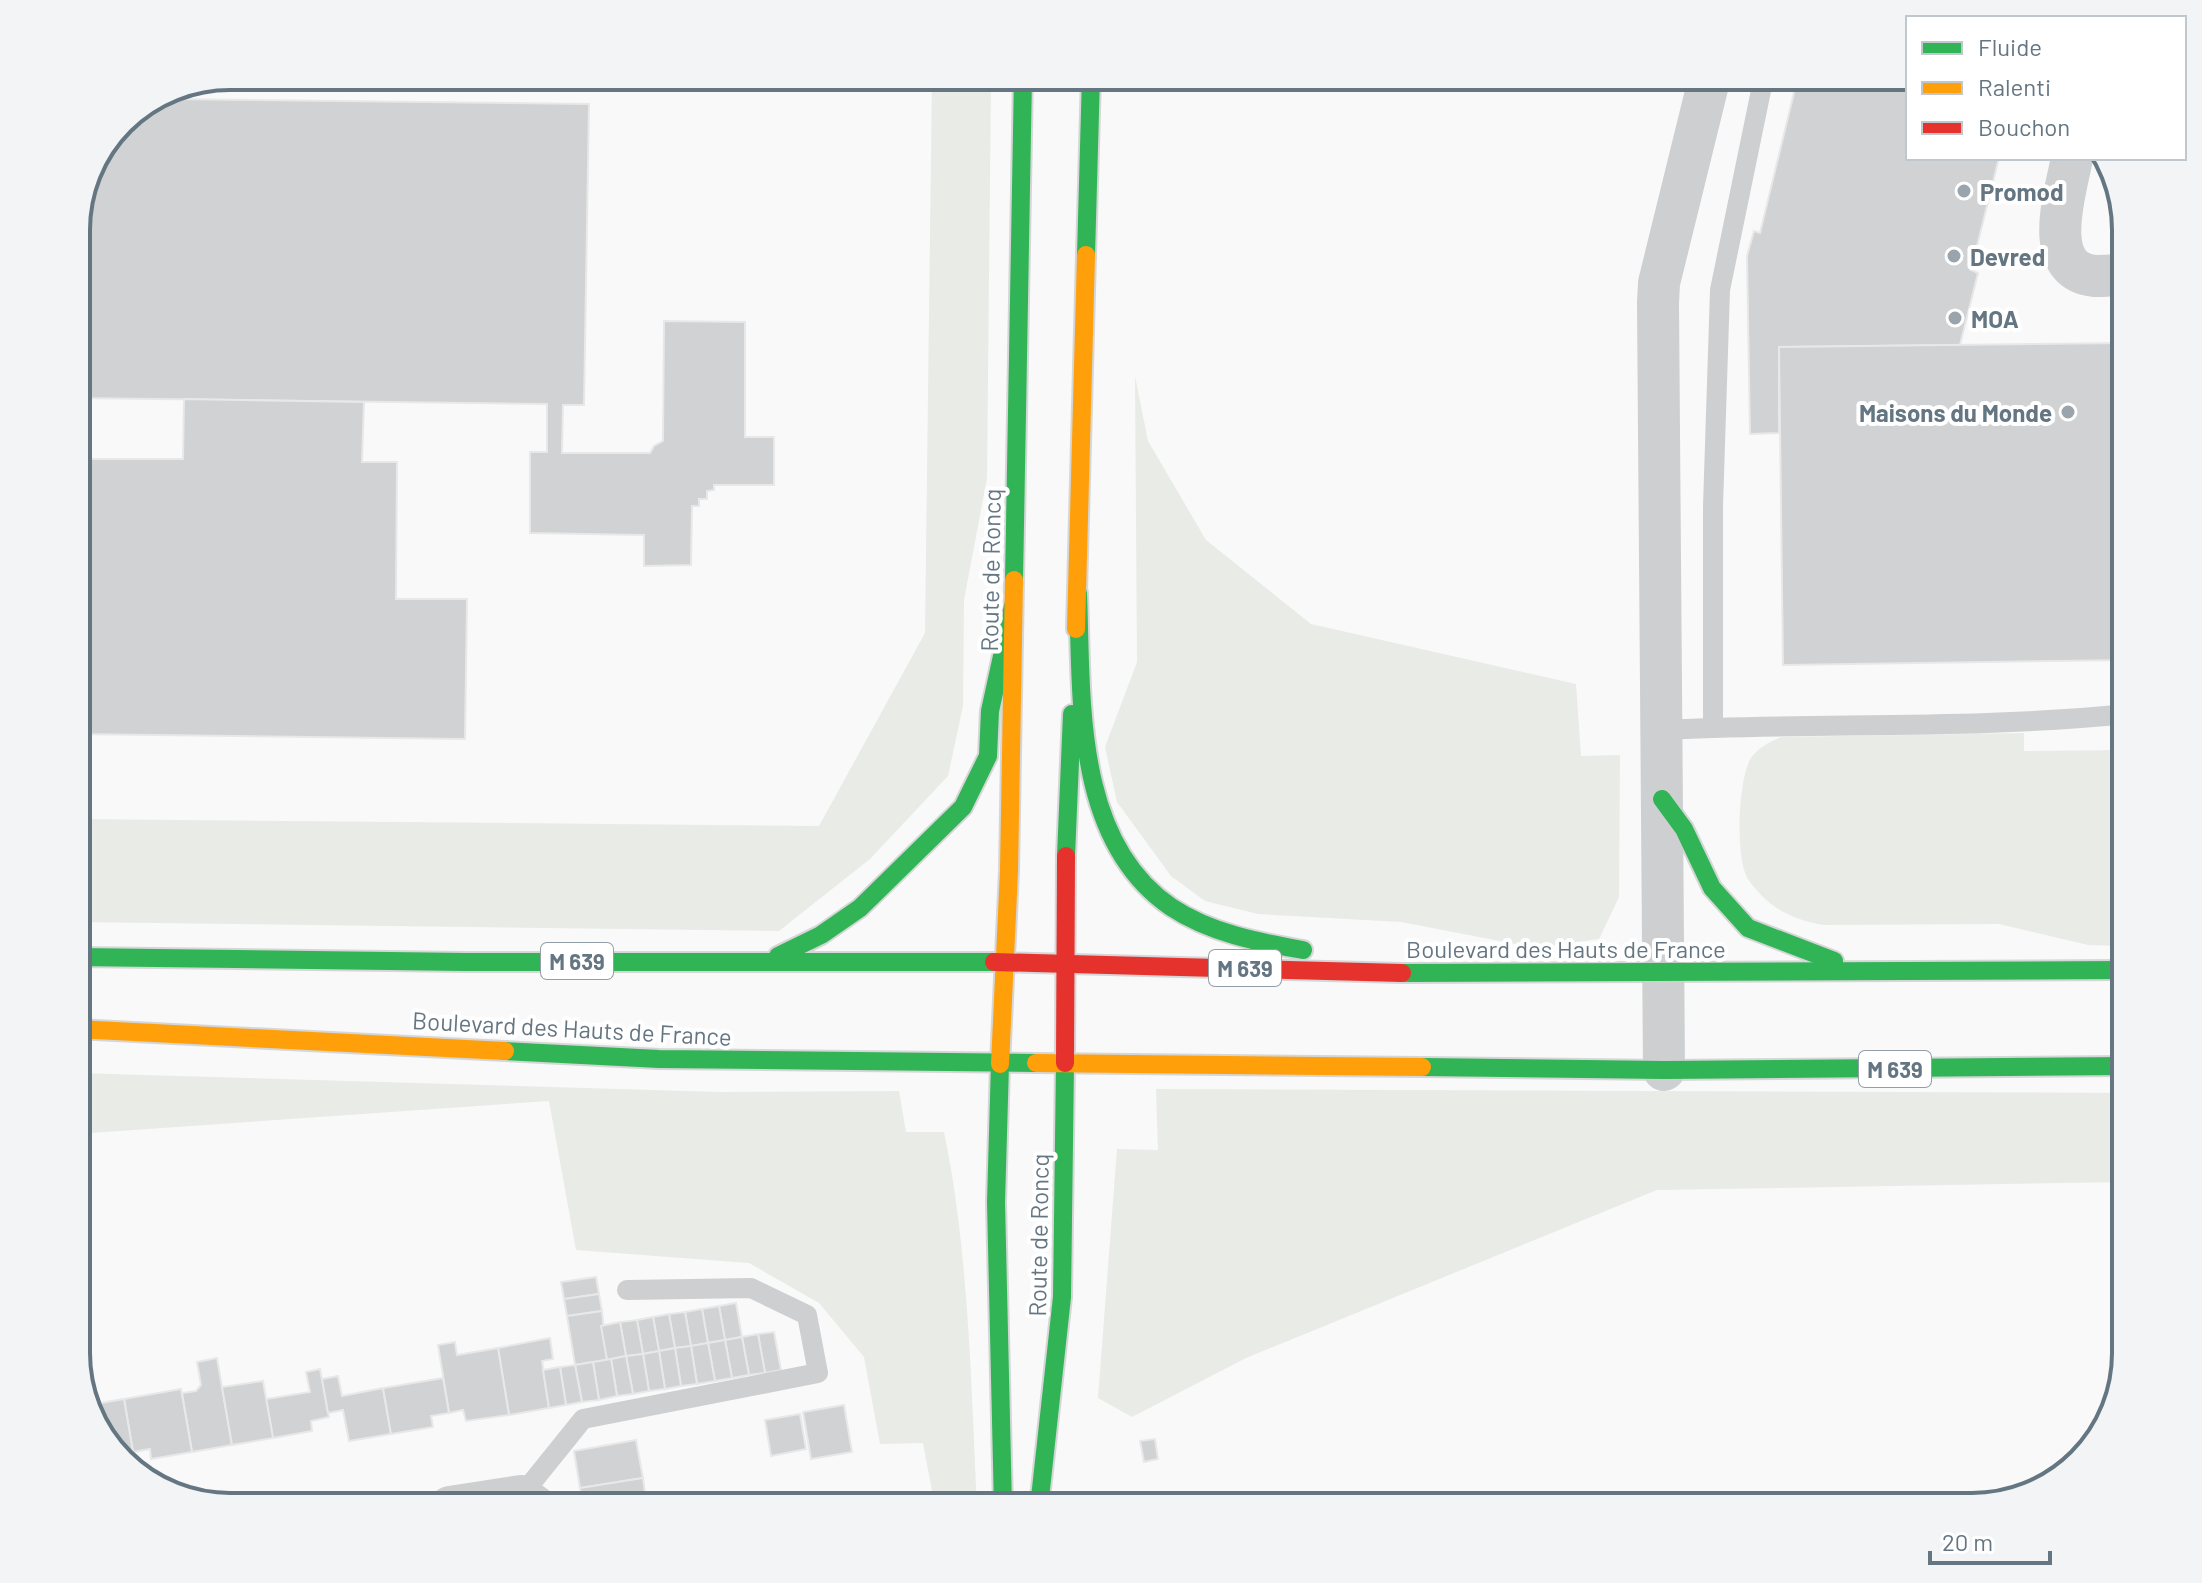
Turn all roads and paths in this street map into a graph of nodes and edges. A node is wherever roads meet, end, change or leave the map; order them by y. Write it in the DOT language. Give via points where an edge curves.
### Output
graph roads {
  1 [pos="1023,90"];
  2 [pos="1091,90"];
  3 [pos="1707,90"];
  4 [pos="1761,90"];
  5 [pos="2072,160"];
  6 [pos="2112,275"];
  7 [pos="1078,593"];
  8 [pos="1013,606"];
  9 [pos="2112,715"];
  10 [pos="1713,727"];
  11 [pos="1662,730"];
  12 [pos="1662,799"];
  13 [pos="90,957"];
  14 [pos="773,959"];
  15 [pos="1007,962"];
  16 [pos="1064,962"];
  17 [pos="2112,970"];
  18 [pos="1859,971"];
  19 [pos="1664,973"];
  20 [pos="1427,974"];
  21 [pos="1020,987"];
  22 [pos="1049,988"];
  23 [pos="90,1030"];
  24 [pos="1017,1038"];
  25 [pos="1049,1038"];
  26 [pos="1065,1063"];
  27 [pos="1000,1064"];
  28 [pos="2112,1066"];
  29 [pos="1664,1070"];
  30 [pos="627,1290"];
  31 [pos="534,1493"];
  32 [pos="1003,1493"];
  33 [pos="1041,1493"];
  1 -- 8 [label="main road, Route de Roncq"];
  2 -- 7 [label="main road, Route de Roncq"];
  3 -- 11 [label="street" via="1659,283"];
  4 -- 10 [label="lane" via="1720,290"];
  5 -- 6 [label="street" via="2059,235 2067,262 2094,276"];
  7 -- 16 [label="main road, Route de Roncq"];
  7 -- 20 [label="main road" via="1091,781 1111,837 1143,883 1179,911 1219,930"];
  8 -- 14 [label="main road" via="990,711 988,756 963,807 860,908"];
  8 -- 15 [label="main road, Route de Roncq"];
  9 -- 10 [label="lane"];
  10 -- 11 [label="lane"];
  11 -- 12 [label="street"];
  12 -- 18 [label="main road" via="1684,829 1712,888 1748,928"];
  12 -- 19 [label="street"];
  13 -- 14 [label="main road, Boulevard des Hauts de France / M 639"];
  14 -- 15 [label="main road, Boulevard des Hauts de France / M 639"];
  15 -- 16 [label="main road, Boulevard des Hauts de France / M 639"];
  15 -- 21 [label="main road"];
  15 -- 27 [label="main road, Route de Roncq"];
  16 -- 20 [label="main road, Boulevard des Hauts de France / M 639"];
  16 -- 22 [label="main road, Route de Roncq"];
  16 -- 26 [label="main road, Route de Roncq"];
  17 -- 18 [label="main road, Boulevard des Hauts de France / M 639"];
  18 -- 19 [label="main road, Boulevard des Hauts de France / M 639"];
  19 -- 20 [label="main road, Boulevard des Hauts de France / M 639"];
  19 -- 29 [label="street"];
  23 -- 27 [label="main road, Boulevard des Hauts de France / M 639" via="659,1059"];
  24 -- 27 [label="main road"];
  25 -- 26 [label="main road"];
  26 -- 27 [label="main road, Boulevard des Hauts de France / M 639"];
  26 -- 29 [label="main road, Boulevard des Hauts de France / M 639"];
  26 -- 33 [label="main road, Route de Roncq" via="1062,1297"];
  27 -- 32 [label="main road, Route de Roncq" via="996,1202"];
  28 -- 29 [label="main road, Boulevard des Hauts de France / M 639"];
  30 -- 31 [label="lane" via="751,1288 807,1315 818,1373 583,1419"];
}
